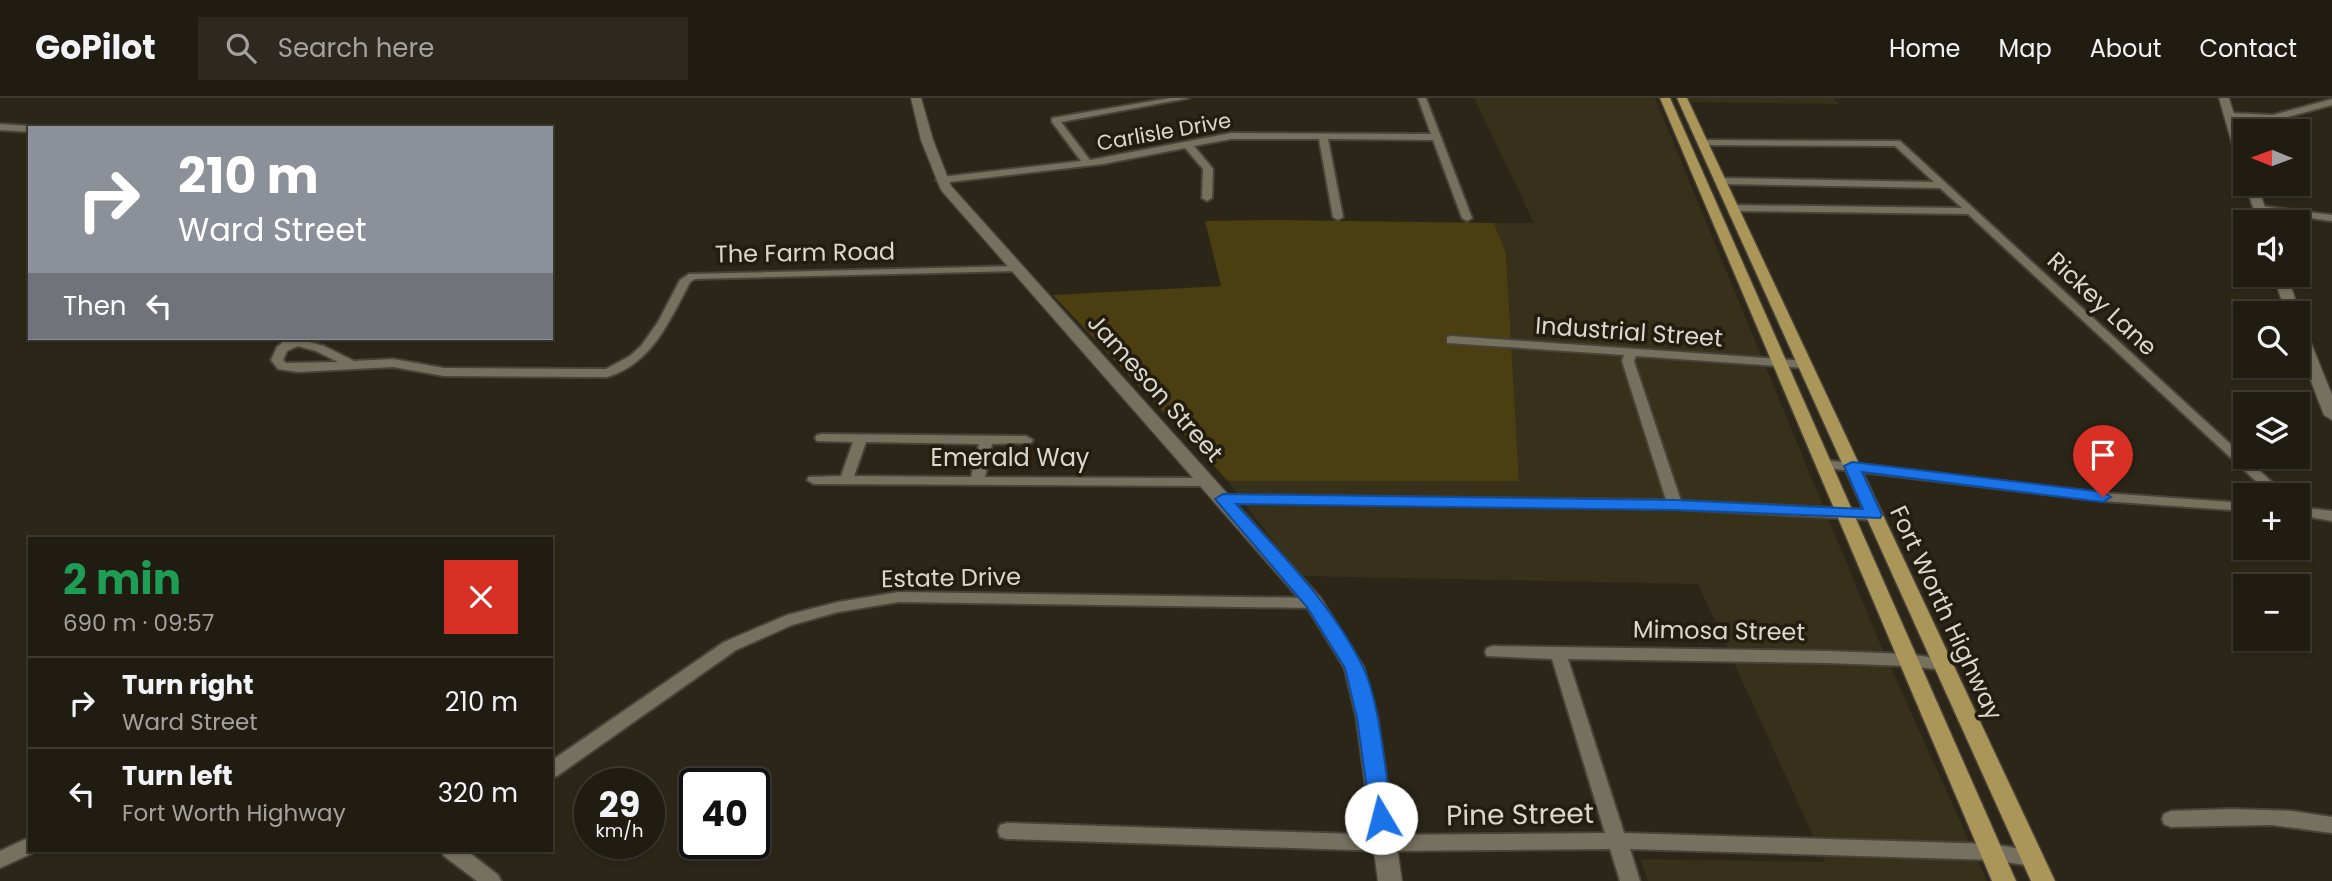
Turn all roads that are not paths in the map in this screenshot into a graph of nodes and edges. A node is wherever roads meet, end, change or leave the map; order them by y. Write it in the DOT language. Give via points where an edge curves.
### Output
graph roads {
  1 [pos="916,98"];
  2 [pos="1185,98"];
  3 [pos="1423,98"];
  4 [pos="1665,98"];
  5 [pos="1682,98"];
  6 [pos="2332,102"];
  7 [pos="2227,107"];
  8 [pos="0,127"];
  9 [pos="2233,127"];
  10 [pos="28,129"];
  11 [pos="1323,135"];
  12 [pos="1436,137"];
  13 [pos="1702,143"];
  14 [pos="1187,144"];
  15 [pos="1692,161"];
  16 [pos="1711,162"];
  17 [pos="1088,163"];
  18 [pos="941,180"];
  19 [pos="1720,181"];
  20 [pos="1943,185"];
  21 [pos="2256,196"];
  22 [pos="1207,198"];
  23 [pos="1732,208"];
  24 [pos="2261,209"];
  25 [pos="1970,211"];
  26 [pos="1338,217"];
  27 [pos="1467,218"];
  28 [pos="2332,218"];
  29 [pos="1725,236"];
  30 [pos="1746,237"];
  31 [pos="1017,269"];
  32 [pos="1451,340"];
  33 [pos="1631,352"];
  34 [pos="2310,357"];
  35 [pos="349,363"];
  36 [pos="1780,363"];
  37 [pos="1804,364"];
  38 [pos="2330,406"];
  39 [pos="822,438"];
  40 [pos="861,438"];
  41 [pos="986,440"];
  42 [pos="1026,440"];
  43 [pos="1824,464"];
  44 [pos="1852,466"];
  45 [pos="814,480"];
  46 [pos="845,480"];
  47 [pos="977,481"];
  48 [pos="1206,482"];
  49 [pos="2266,483"];
  50 [pos="1223,499"];
  51 [pos="1675,505"];
  52 [pos="2233,506"];
  53 [pos="1845,513"];
  54 [pos="2310,513"];
  55 [pos="1874,515"];
  56 [pos="2332,516"];
  57 [pos="1314,603"];
  58 [pos="1493,652"];
  59 [pos="1558,653"];
  60 [pos="1908,660"];
  61 [pos="1943,664"];
  62 [pos="553,770"];
  63 [pos="2171,820"];
  64 [pos="2332,825"];
  65 [pos="1007,831"];
  66 [pos="1617,841"];
  67 [pos="1385,843"];
  68 [pos="28,846"];
  69 [pos="454,852"];
  70 [pos="1992,852"];
  71 [pos="2032,858"];
  72 [pos="0,860"];
  73 [pos="491,881"];
  74 [pos="1390,881"];
  75 [pos="1630,881"];
  76 [pos="2004,881"];
  77 [pos="2043,881"];
  1 -- 18 [label="street"];
  2 -- 17 [label="street" via="1055,120"];
  3 -- 12 [label="street"];
  4 -- 15 [label="main road, Fort Worth Highway"];
  5 -- 13 [label="main road, Fort Worth Highway"];
  6 -- 7 [label="street" via="2281,116"];
  7 -- 9 [label="street"];
  8 -- 10 [label="street"];
  11 -- 12 [label="street, Carlisle Drive"];
  11 -- 14 [label="street, Carlisle Drive" via="1231,136"];
  11 -- 26 [label="street"];
  12 -- 27 [label="street"];
  13 -- 16 [label="main road, Fort Worth Highway"];
  13 -- 20 [label="street, Rickey Lane" via="1897,143"];
  14 -- 17 [label="street, Carlisle Drive"];
  14 -- 22 [label="street" via="1208,169"];
  15 -- 16 [label="main road"];
  15 -- 29 [label="main road, Fort Worth Highway"];
  16 -- 19 [label="main road, Fort Worth Highway"];
  17 -- 18 [label="street, Carlisle Drive"];
  18 -- 31 [label="street, Jameson Street"];
  19 -- 20 [label="street"];
  19 -- 23 [label="main road, Fort Worth Highway"];
  20 -- 25 [label="street, Rickey Lane"];
  21 -- 24 [label="street"];
  23 -- 25 [label="street"];
  23 -- 30 [label="main road, Fort Worth Highway"];
  24 -- 28 [label="street"];
  25 -- 49 [label="street, Rickey Lane"];
  29 -- 30 [label="main road"];
  29 -- 36 [label="main road, Fort Worth Highway"];
  30 -- 37 [label="main road, Fort Worth Highway"];
  31 -- 35 [label="street, The Farm Road" via="693,276 640,354 631,364 607,373 444,372 401,364"];
  31 -- 48 [label="street, Jameson Street"];
  32 -- 33 [label="street, Industrial Street"];
  33 -- 36 [label="street, Industrial Street"];
  33 -- 51 [label="street" via="1628,361"];
  34 -- 38 [label="street"];
  35 -- 35 [label="street, The Farm Road" via="298,368 282,366 277,360 288,345 302,342"];
  36 -- 37 [label="street, Industrial Street"];
  36 -- 43 [label="main road, Fort Worth Highway"];
  37 -- 44 [label="main road, Fort Worth Highway"];
  39 -- 40 [label="street"];
  40 -- 41 [label="street"];
  40 -- 46 [label="street"];
  41 -- 42 [label="street"];
  41 -- 47 [label="street"];
  43 -- 44 [label="street"];
  43 -- 53 [label="main road, Fort Worth Highway"];
  44 -- 52 [label="street" via="2103,497"];
  44 -- 55 [label="main road, Fort Worth Highway"];
  45 -- 46 [label="street, Emerald Way"];
  46 -- 47 [label="street, Emerald Way"];
  47 -- 48 [label="street, Emerald Way"];
  48 -- 50 [label="street, Jameson Street"];
  50 -- 51 [label="street"];
  50 -- 57 [label="street, Jameson Street"];
  51 -- 53 [label="street"];
  53 -- 55 [label="street"];
  53 -- 60 [label="main road, Fort Worth Highway"];
  54 -- 56 [label="street"];
  55 -- 61 [label="main road, Fort Worth Highway"];
  57 -- 62 [label="street, Estate Drive" via="899,597 838,607 787,621 730,646"];
  57 -- 67 [label="street, Jameson Street" via="1354,667 1367,718"];
  58 -- 59 [label="street, Mimosa Street"];
  59 -- 60 [label="street, Mimosa Street"];
  59 -- 66 [label="street"];
  60 -- 61 [label="street, Mimosa Street"];
  60 -- 70 [label="main road, Fort Worth Highway"];
  61 -- 71 [label="main road, Fort Worth Highway"];
  63 -- 64 [label="street" via="2239,817"];
  65 -- 67 [label="street, Pine Street"];
  66 -- 67 [label="street, Pine Street"];
  66 -- 70 [label="street, Pine Street"];
  66 -- 75 [label="street"];
  67 -- 74 [label="street, Jameson Street"];
  68 -- 72 [label="street"];
  69 -- 73 [label="street"];
  70 -- 71 [label="street, Pine Street"];
  70 -- 76 [label="main road, Fort Worth Highway"];
  71 -- 77 [label="main road, Fort Worth Highway"];
}
